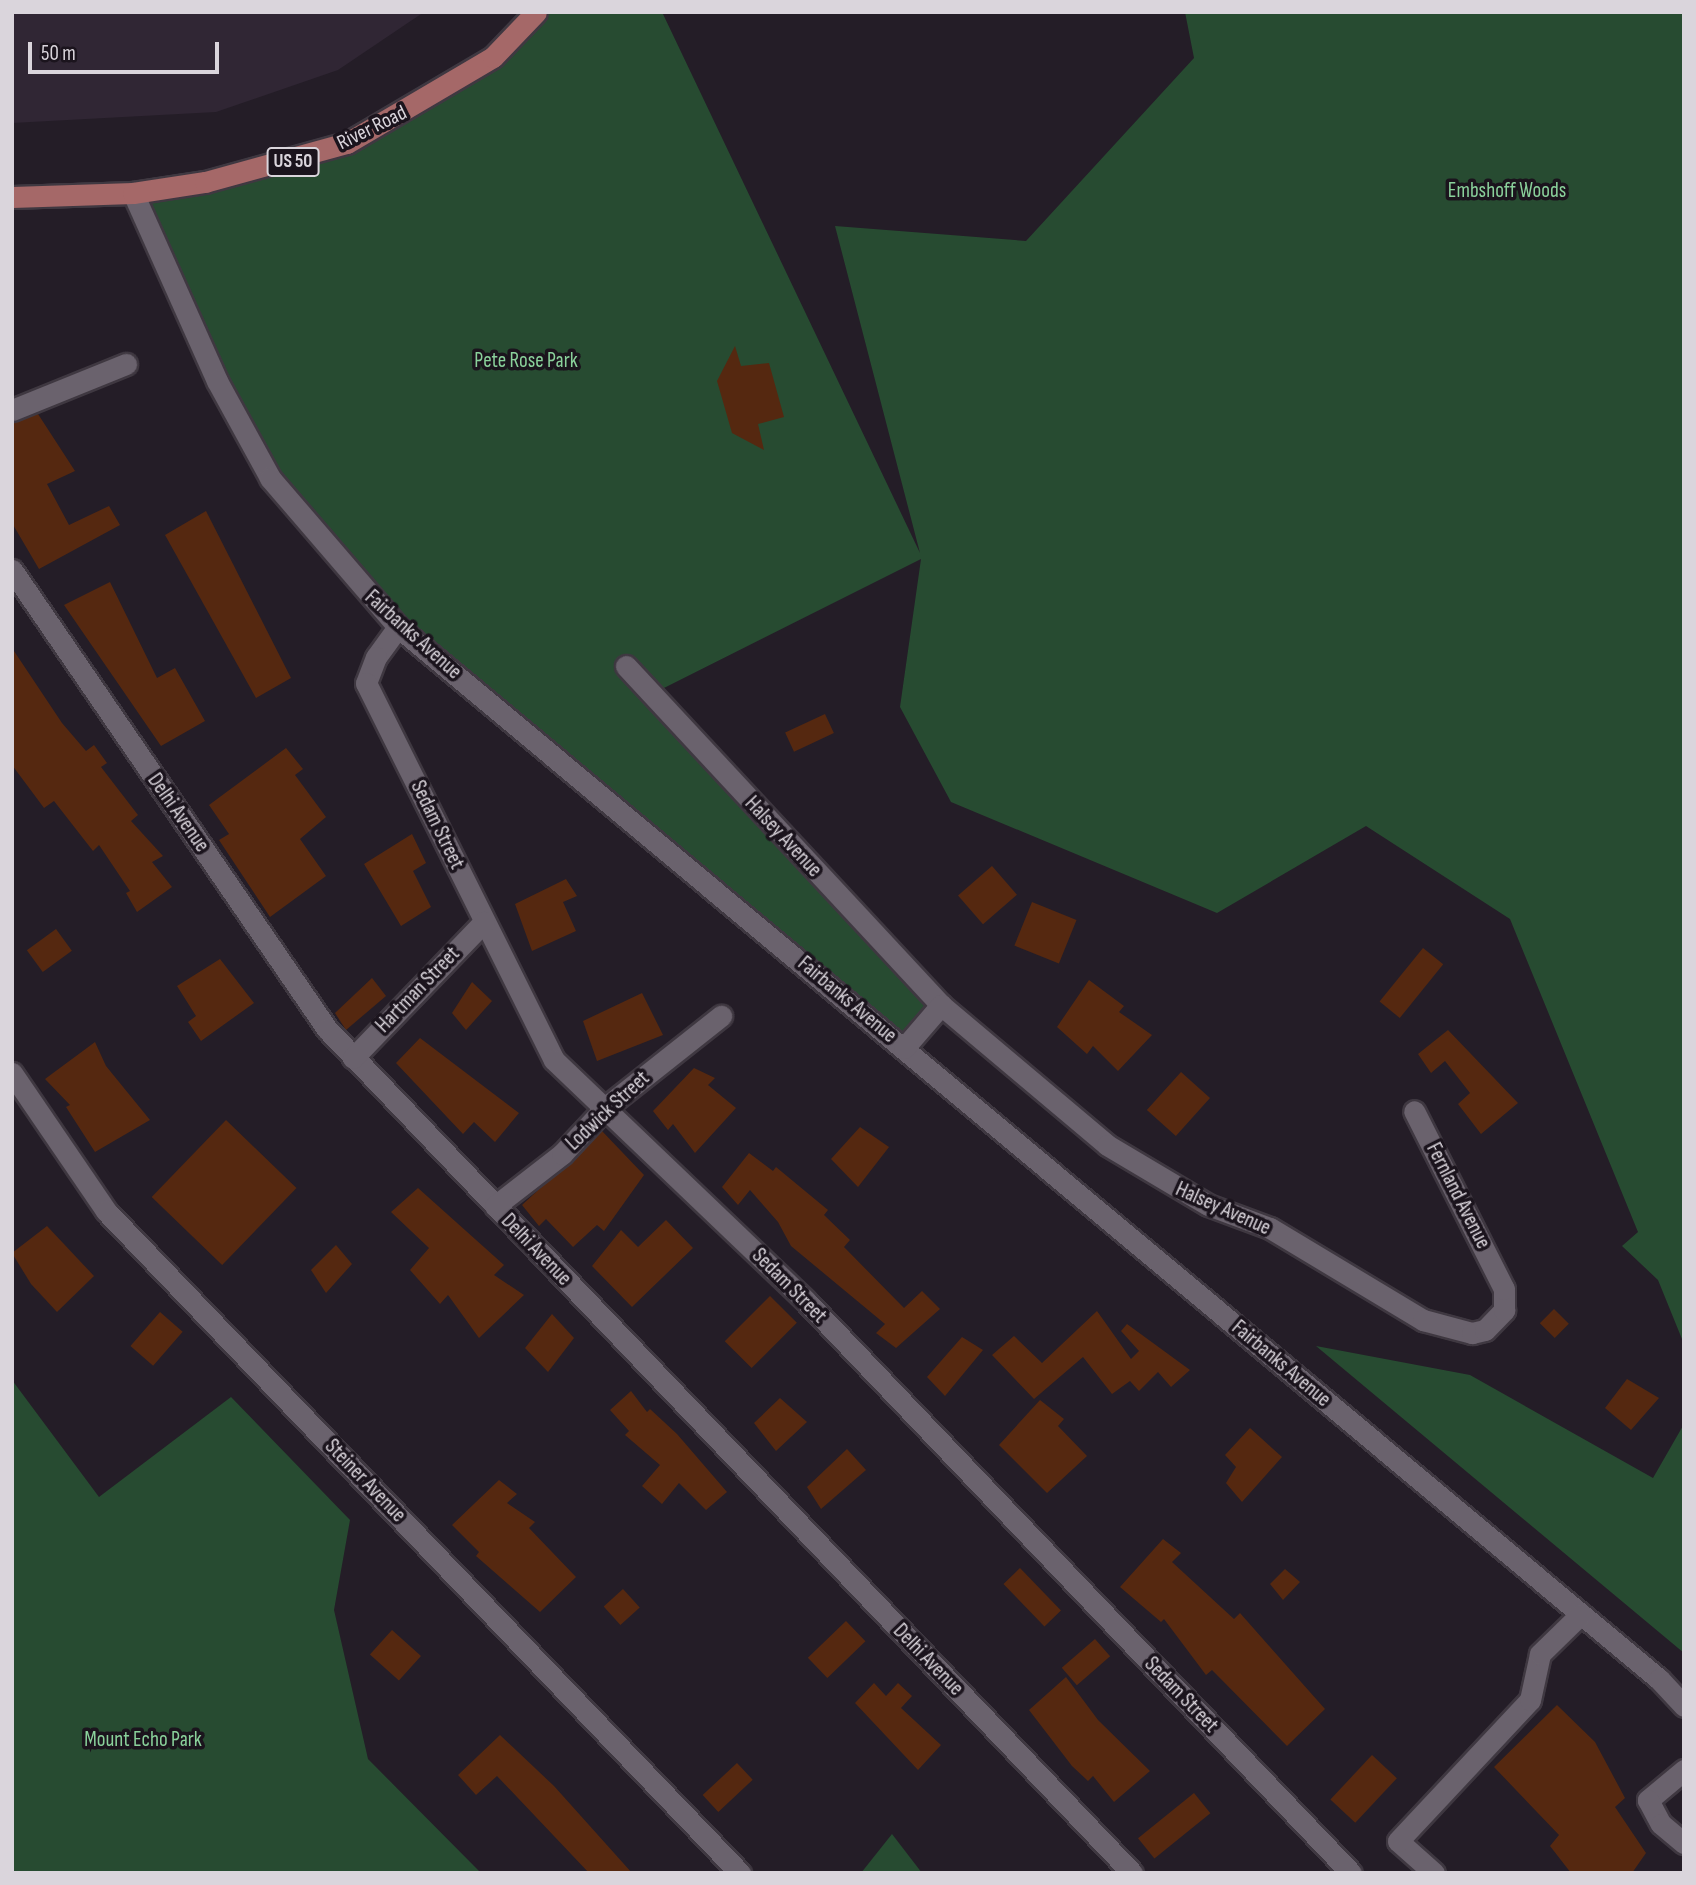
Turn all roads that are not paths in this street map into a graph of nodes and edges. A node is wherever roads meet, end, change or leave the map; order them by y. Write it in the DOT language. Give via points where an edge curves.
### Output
graph roads {
  1 [pos="536,12"];
  2 [pos="133,193"];
  3 [pos="12,197"];
  4 [pos="126,364"];
  5 [pos="12,410"];
  6 [pos="12,570"];
  7 [pos="398,627"];
  8 [pos="626,666"];
  9 [pos="484,922"];
  10 [pos="941,1005"];
  11 [pos="721,1016"];
  12 [pos="904,1048"];
  13 [pos="353,1058"];
  14 [pos="12,1073"];
  15 [pos="606,1107"];
  16 [pos="1414,1111"];
  17 [pos="495,1206"];
  18 [pos="1502,1282"];
  19 [pos="1581,1614"];
  20 [pos="1684,1706"];
  21 [pos="1684,1770"];
  22 [pos="1684,1843"];
  23 [pos="740,1873"];
  24 [pos="1132,1873"];
  25 [pos="1351,1873"];
  26 [pos="1434,1873"];
  1 -- 2 [label="main road, River Road / US 50" via="493,57 347,143 290,163"];
  2 -- 3 [label="main road, River Road / US 50"];
  2 -- 7 [label="street, Fairbanks Avenue" via="217,382 270,478 320,542"];
  4 -- 5 [label="street"];
  6 -- 13 [label="street, Delhi Avenue" via="327,1029"];
  7 -- 9 [label="street, Sedam Street" via="376,657 366,683"];
  7 -- 12 [label="street, Fairbanks Avenue"];
  8 -- 10 [label="street, Halsey Avenue"];
  9 -- 13 [label="street, Hartman Street"];
  9 -- 15 [label="street, Sedam Street" via="544,1046"];
  10 -- 12 [label="street"];
  10 -- 18 [label="street, Halsey Avenue" via="1107,1145 1156,1178 1270,1228 1423,1320 1462,1331 1485,1330 1504,1310"];
  11 -- 15 [label="street, Lodwick Street"];
  12 -- 19 [label="street, Fairbanks Avenue"];
  13 -- 17 [label="street, Delhi Avenue"];
  14 -- 23 [label="street, Steiner Avenue" via="106,1211"];
  15 -- 17 [label="street, Lodwick Street" via="562,1154"];
  15 -- 25 [label="street, Sedam Street" via="805,1300"];
  16 -- 18 [label="street, Fernland Avenue"];
  17 -- 24 [label="street, Delhi Avenue"];
  19 -- 20 [label="street, Fairbanks Avenue"];
  19 -- 26 [label="street" via="1540,1654 1530,1700 1398,1841"];
  21 -- 22 [label="street" via="1648,1800 1661,1824"];
}
